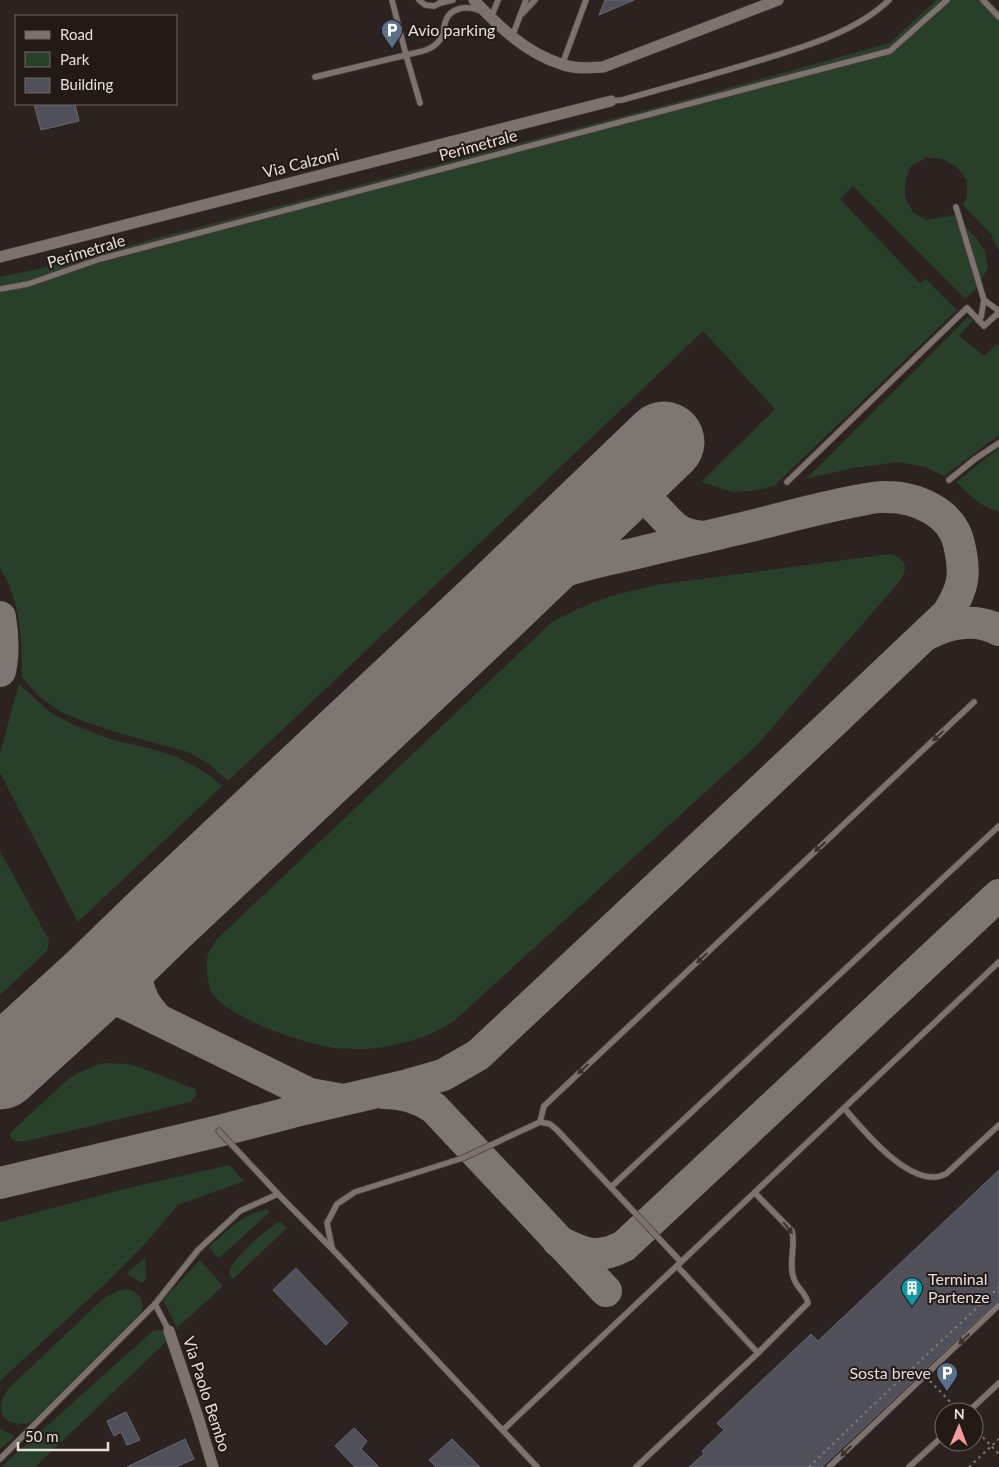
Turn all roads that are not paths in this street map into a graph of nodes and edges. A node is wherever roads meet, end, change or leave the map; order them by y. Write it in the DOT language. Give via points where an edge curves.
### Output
graph roads {
  1 [pos="392,0"];
  2 [pos="418,0"];
  3 [pos="453,0"];
  4 [pos="474,0"];
  5 [pos="498,0"];
  6 [pos="526,0"];
  7 [pos="535,0"];
  8 [pos="586,0"];
  9 [pos="778,0"];
  10 [pos="889,0"];
  11 [pos="947,0"];
  12 [pos="983,0"];
  13 [pos="441,1"];
  14 [pos="488,15"];
  15 [pos="520,16"];
  16 [pos="999,17"];
  17 [pos="512,37"];
  18 [pos="406,54"];
  19 [pos="562,65"];
  20 [pos="315,77"];
  21 [pos="611,101"];
  22 [pos="420,103"];
  23 [pos="956,208"];
  24 [pos="0,257"];
  25 [pos="0,289"];
  26 [pos="984,300"];
  27 [pos="999,313"];
  28 [pos="978,320"];
  29 [pos="999,443"];
  30 [pos="949,480"];
  31 [pos="787,482"];
  32 [pos="974,702"];
  33 [pos="999,826"];
  34 [pos="999,962"];
  35 [pos="844,1108"];
  36 [pos="540,1122"];
  37 [pos="999,1125"];
  38 [pos="219,1131"];
  39 [pos="611,1188"];
  40 [pos="755,1193"];
  41 [pos="278,1194"];
  42 [pos="332,1248"];
  43 [pos="679,1264"];
  44 [pos="155,1304"];
  45 [pos="999,1305"];
  46 [pos="170,1331"];
  47 [pos="758,1353"];
  48 [pos="999,1383"];
  49 [pos="979,1402"];
  50 [pos="503,1430"];
  51 [pos="934,1444"];
  52 [pos="0,1459"];
  53 [pos="213,1467"];
  54 [pos="537,1467"];
  55 [pos="636,1467"];
  56 [pos="829,1467"];
  57 [pos="909,1467"];
  1 -- 18 [label="lane"];
  2 -- 13 [label="lane" via="434,6"];
  3 -- 13 [label="lane"];
  4 -- 14 [label="street"];
  5 -- 14 [label="lane"];
  6 -- 15 [label="lane"];
  7 -- 15 [label="lane"];
  8 -- 19 [label="lane"];
  9 -- 19 [label="street" via="603,67"];
  10 -- 21 [label="lane" via="878,11 850,28 784,53"];
  11 -- 25 [label="lane, Perimetrale" via="890,51 100,259 28,284"];
  12 -- 16 [label="lane"];
  14 -- 17 [label="street"];
  14 -- 18 [label="lane" via="477,9 457,9 445,23 439,41 431,48"];
  15 -- 17 [label="lane"];
  17 -- 19 [label="street"];
  18 -- 20 [label="lane"];
  18 -- 22 [label="lane"];
  21 -- 24 [label="street, Via Calzoni"];
  23 -- 26 [label="lane"];
  26 -- 27 [label="lane"];
  26 -- 28 [label="lane"];
  27 -- 28 [label="lane" via="984,326"];
  28 -- 31 [label="lane" via="967,308"];
  29 -- 30 [label="lane"];
  32 -- 36 [label="lane, one-way" via="544,1106"];
  33 -- 39 [label="lane"];
  34 -- 35 [label="lane"];
  35 -- 37 [label="lane" via="905,1168 935,1177 946,1174"];
  35 -- 40 [label="lane"];
  36 -- 39 [label="lane" via="557,1130"];
  36 -- 42 [label="lane" via="463,1158 355,1192 338,1204 327,1223"];
  38 -- 41 [label="lane"];
  39 -- 43 [label="lane"];
  40 -- 43 [label="lane"];
  40 -- 47 [label="lane, one-way" via="792,1231 794,1280 808,1303"];
  41 -- 42 [label="lane"];
  41 -- 44 [label="lane" via="240,1211 198,1250"];
  42 -- 50 [label="lane"];
  43 -- 47 [label="lane"];
  43 -- 50 [label="lane"];
  44 -- 46 [label="lane"];
  44 -- 52 [label="lane"];
  45 -- 56 [label="lane, one-way"];
  46 -- 53 [label="street, Via Paolo Bembo"];
  47 -- 55 [label="lane"];
  48 -- 49 [label="lane"];
  50 -- 54 [label="lane"];
  51 -- 57 [label="lane"];
}
